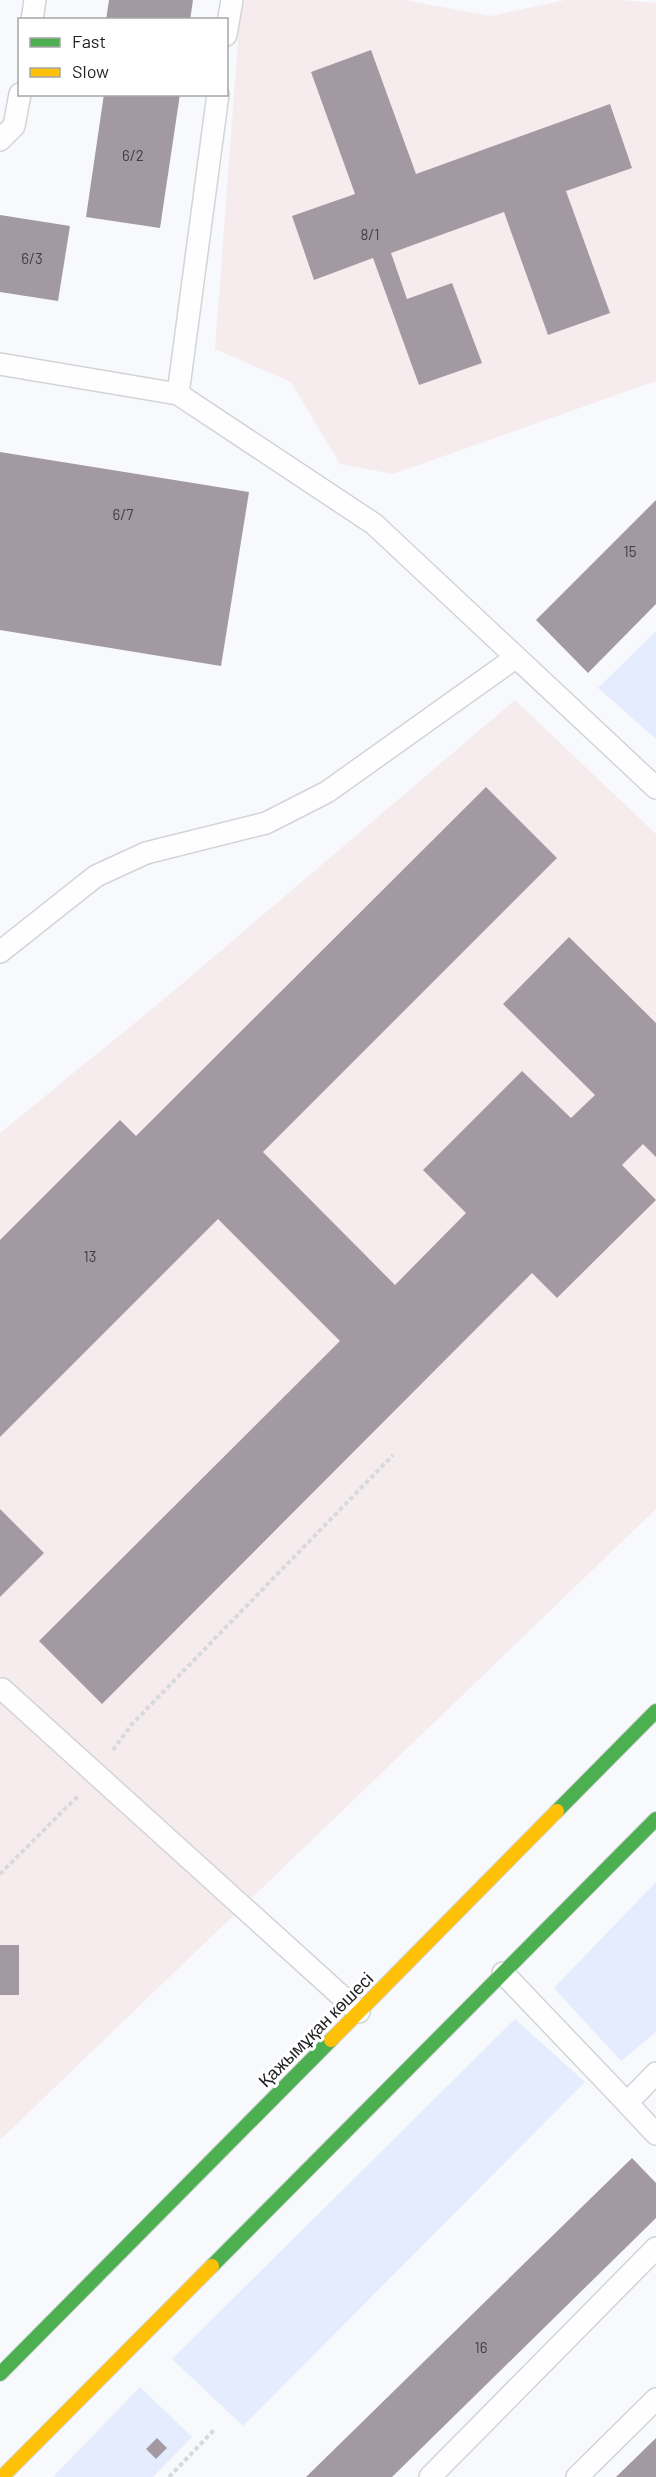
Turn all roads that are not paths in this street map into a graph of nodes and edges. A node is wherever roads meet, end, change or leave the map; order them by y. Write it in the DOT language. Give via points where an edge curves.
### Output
graph roads {
  1 [pos="35,0"];
  2 [pos="232,0"];
  3 [pos="32,18"];
  4 [pos="228,23"];
  5 [pos="20,96"];
  6 [pos="218,96"];
  7 [pos="0,140"];
  8 [pos="0,364"];
  9 [pos="178,394"];
  10 [pos="515,658"];
  11 [pos="656,788"];
  12 [pos="0,951"];
  13 [pos="2,1689"];
  14 [pos="656,1711"];
  15 [pos="656,1819"];
  16 [pos="503,1973"];
  17 [pos="359,2012"];
  18 [pos="656,2073"];
  19 [pos="627,2103"];
  20 [pos="656,2134"];
  21 [pos="656,2248"];
  22 [pos="0,2374"];
  23 [pos="656,2399"];
  24 [pos="2,2477"];
  25 [pos="430,2477"];
  26 [pos="577,2477"];
  1 -- 3 [label="lane"];
  2 -- 4 [label="lane"];
  5 -- 7 [label="lane" via="14,126"];
  6 -- 9 [label="lane"];
  8 -- 9 [label="lane"];
  9 -- 10 [label="lane" via="374,524"];
  10 -- 11 [label="lane"];
  10 -- 12 [label="lane" via="327,792 266,823 146,853 96,876"];
  13 -- 17 [label="lane"];
  14 -- 17 [label="main road, Қажымұқан көшесі"];
  15 -- 16 [label="main road"];
  16 -- 19 [label="lane"];
  16 -- 24 [label="main road"];
  17 -- 22 [label="main road, Қажымұқан көшесі"];
  18 -- 19 [label="lane"];
  19 -- 20 [label="lane"];
  21 -- 25 [label="lane"];
  23 -- 26 [label="lane"];
}
